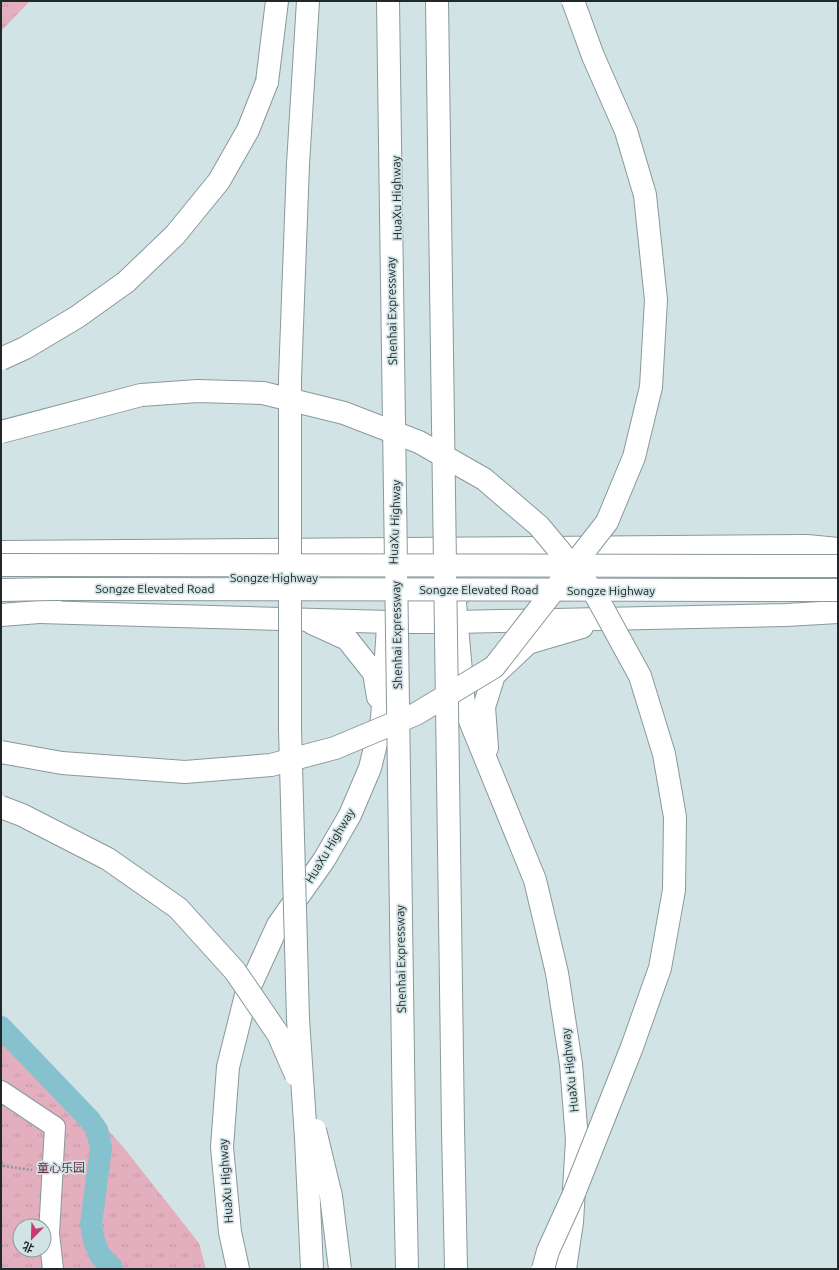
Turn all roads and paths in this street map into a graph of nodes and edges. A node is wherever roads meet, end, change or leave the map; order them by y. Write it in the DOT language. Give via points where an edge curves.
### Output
graph roads {
  1 [pos="277,1"];
  2 [pos="308,1"];
  3 [pos="388,1"];
  4 [pos="394,1"];
  5 [pos="431,1"];
  6 [pos="437,1"];
  7 [pos="573,1"];
  8 [pos="1,359"];
  9 [pos="1,432"];
  10 [pos="448,547"];
  11 [pos="395,548"];
  12 [pos="838,549"];
  13 [pos="1,552"];
  14 [pos="1,565"];
  15 [pos="838,566"];
  16 [pos="393,578"];
  17 [pos="838,581"];
  18 [pos="1,590"];
  19 [pos="838,590"];
  20 [pos="454,592"];
  21 [pos="39,612"];
  22 [pos="838,612"];
  23 [pos="1,615"];
  24 [pos="786,615"];
  25 [pos="305,619"];
  26 [pos="389,622"];
  27 [pos="456,622"];
  28 [pos="382,720"];
  29 [pos="1,752"];
  30 [pos="488,767"];
  31 [pos="1,807"];
  32 [pos="1,1091"];
  33 [pos="1,1162"];
  34 [pos="52,1174"];
  35 [pos="53,1269"];
  36 [pos="238,1269"];
  37 [pos="312,1269"];
  38 [pos="340,1269"];
  39 [pos="407,1269"];
  40 [pos="456,1269"];
  41 [pos="543,1269"];
  42 [pos="565,1269"];
  1 -- 8 [label="main road, bridge" via="267,82 248,130 219,181 175,235 126,282 77,317"];
  2 -- 37 [label="main road, bridge" via="298,164 290,379 290,729 298,1019"];
  3 -- 39 [label="main road, Shenhai Expressway, bridge"];
  4 -- 11 [label="main road, HuaXu Highway" via="399,399"];
  5 -- 10 [label="main road, HuaXu Highway" via="437,400"];
  6 -- 40 [label="main road, bridge"];
  7 -- 29 [label="main road, bridge" via="593,56 626,131 645,195 656,300 651,387 634,457 607,522 494,668 416,714 335,748 271,765 185,772 62,763"];
  9 -- 41 [label="main road, bridge" via="141,395 198,391 263,393 344,413 419,442 484,479 539,526 594,592 640,676 664,754 675,817 674,890 660,968 632,1047 573,1196 548,1251"];
  10 -- 11 [label="main road, Songze Highway"];
  10 -- 12 [label="main road, Songze Highway" via="807,546"];
  10 -- 16 [label="main road, Songze Highway"];
  10 -- 20 [label="main road, HuaXu Highway"];
  11 -- 13 [label="main road, Songze Highway"];
  11 -- 16 [label="main road, HuaXu Highway"];
  14 -- 15 [label="main road, Songze Elevated Road, bridge"];
  16 -- 21 [label="main road, Songze Highway" via="167,578"];
  16 -- 26 [label="main road, HuaXu Highway"];
  17 -- 20 [label="main road, Songze Highway" via="802,590"];
  18 -- 19 [label="main road, Songze Elevated Road, bridge"];
  20 -- 26 [label="main road, Songze Highway"];
  20 -- 27 [label="main road, HuaXu Highway"];
  21 -- 23 [label="main road, Songze Highway"];
  21 -- 25 [label="main road"];
  22 -- 24 [label="main road"];
  24 -- 27 [label="main road"];
  24 -- 30 [label="main road" via="582,627 528,644 494,675 484,707"];
  25 -- 26 [label="main road"];
  25 -- 28 [label="main road" via="347,639 374,673"];
  26 -- 27 [label="main road"];
  26 -- 28 [label="main road, HuaXu Highway"];
  27 -- 30 [label="main road, HuaXu Highway" via="464,706"];
  28 -- 36 [label="main road, HuaXu Highway" via="370,768 350,815 324,860 278,925 246,996 228,1067 222,1147 230,1232"];
  30 -- 42 [label="main road, HuaXu Highway" via="534,880 557,973 571,1064 577,1140 572,1222"];
  31 -- 38 [label="main road, bridge" via="108,858 178,908 235,971 278,1034 309,1105 331,1196"];
  32 -- 34 [label="street" via="55,1128"];
  33 -- 34 [label="path" via="4,1166"];
  34 -- 35 [label="street" via="49,1234"];
}
